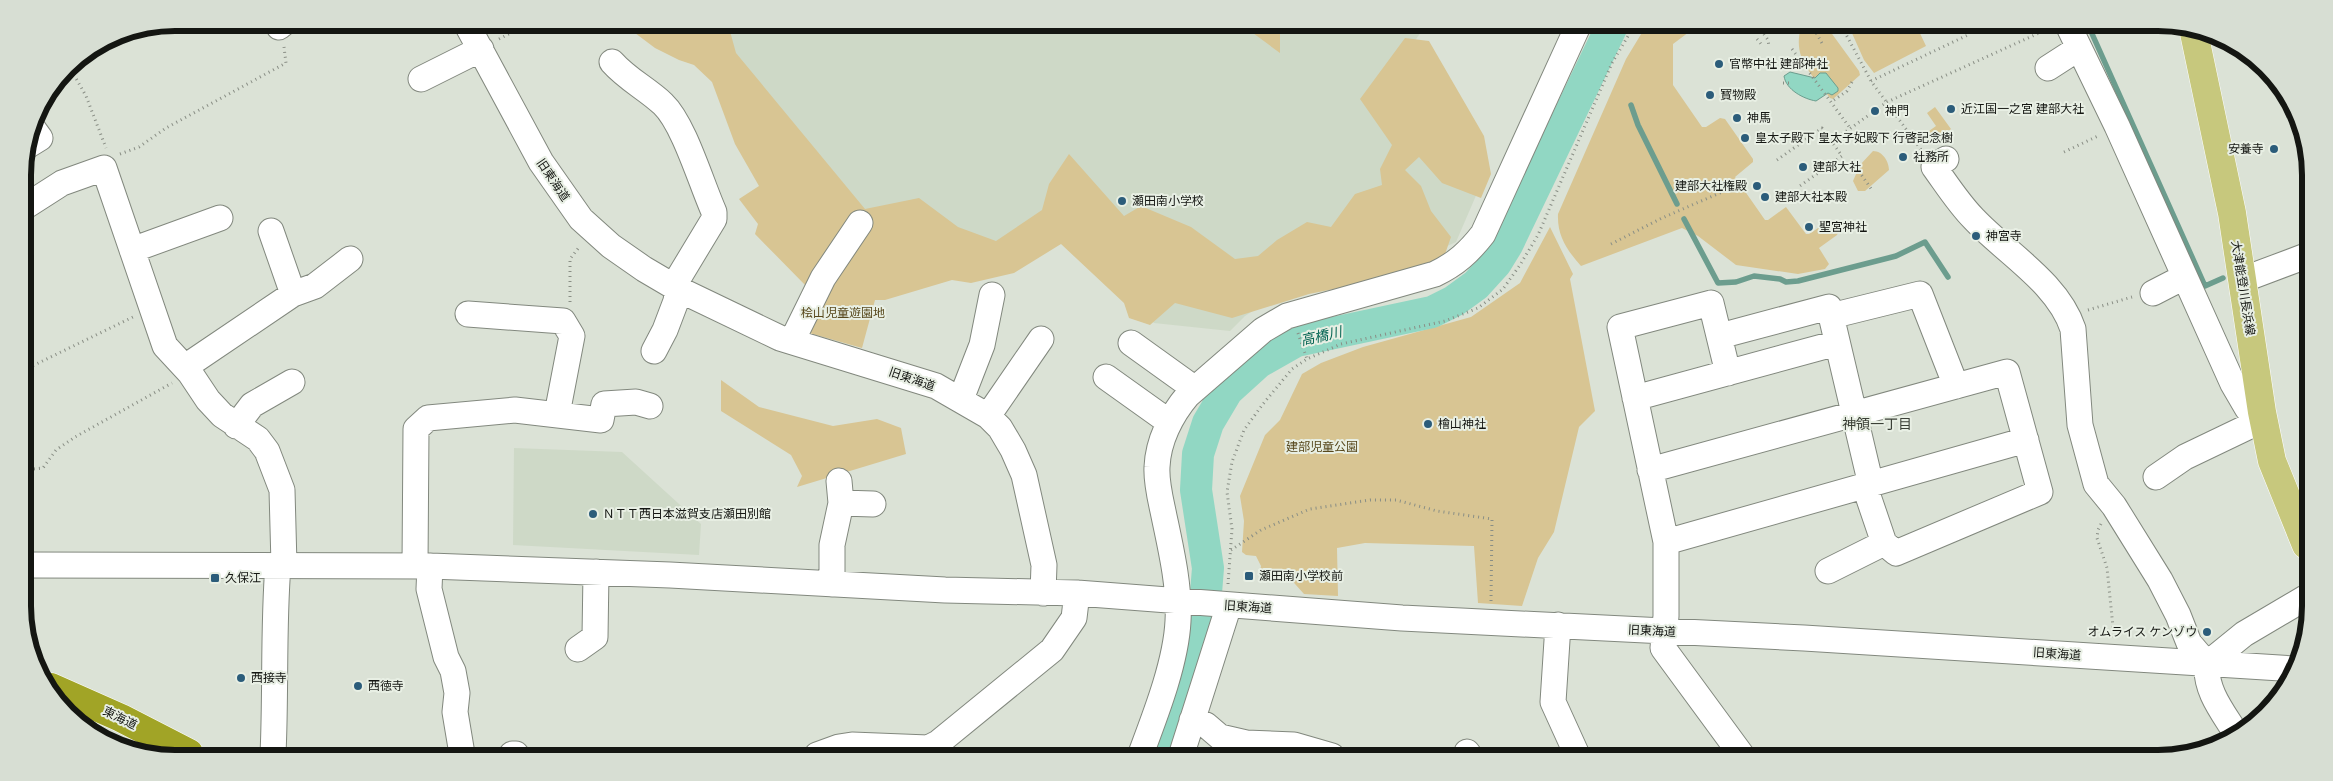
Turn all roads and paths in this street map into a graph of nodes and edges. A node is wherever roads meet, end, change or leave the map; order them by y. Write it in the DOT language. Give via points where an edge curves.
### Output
graph roads {
  1 [pos="282,31"];
  2 [pos="472,31"];
  3 [pos="515,31"];
  4 [pos="1576,31"];
  5 [pos="1631,31"];
  6 [pos="1762,31"];
  7 [pos="1815,31"];
  8 [pos="1844,31"];
  9 [pos="2041,31"];
  10 [pos="1970,34"];
  11 [pos="2195,36"];
  12 [pos="2074,38"];
  13 [pos="1757,39"];
  14 [pos="1760,44"];
  15 [pos="1823,45"];
  16 [pos="1769,46"];
  17 [pos="481,49"];
  18 [pos="1792,49"];
  19 [pos="612,62"];
  20 [pos="2048,68"];
  21 [pos="73,74"];
  22 [pos="421,79"];
  23 [pos="1871,81"];
  24 [pos="1852,82"];
  25 [pos="1783,83"];
  26 [pos="1791,83"];
  27 [pos="1834,100"];
  28 [pos="1887,102"];
  29 [pos="2117,126"];
  30 [pos="1850,128"];
  31 [pos="1831,142"];
  32 [pos="2064,152"];
  33 [pos="1777,160"];
  34 [pos="105,163"];
  35 [pos="1940,163"];
  36 [pos="1856,168"];
  37 [pos="1737,182"];
  38 [pos="1797,188"];
  39 [pos="1872,190"];
  40 [pos="32,198"];
  41 [pos="220,218"];
  42 [pos="860,224"];
  43 [pos="591,229"];
  44 [pos="271,231"];
  45 [pos="1611,244"];
  46 [pos="132,250"];
  47 [pos="2302,258"];
  48 [pos="350,259"];
  49 [pos="2184,278"];
  50 [pos="2242,280"];
  51 [pos="678,289"];
  52 [pos="2154,293"];
  53 [pos="293,294"];
  54 [pos="992,295"];
  55 [pos="151,309"];
  56 [pos="468,314"];
  57 [pos="1831,316"];
  58 [pos="2068,317"];
  59 [pos="563,321"];
  60 [pos="1296,328"];
  61 [pos="1720,336"];
  62 [pos="1040,340"];
  63 [pos="792,341"];
  64 [pos="1131,343"];
  65 [pos="1837,343"];
  66 [pos="654,351"];
  67 [pos="1307,359"];
  68 [pos="32,366"];
  69 [pos="187,370"];
  70 [pos="1728,373"];
  71 [pos="1106,377"];
  72 [pos="292,382"];
  73 [pos="1956,386"];
  74 [pos="1195,389"];
  75 [pos="1635,398"];
  76 [pos="961,399"];
  77 [pos="650,406"];
  78 [pos="1854,413"];
  79 [pos="557,414"];
  80 [pos="988,416"];
  81 [pos="1169,422"];
  82 [pos="236,426"];
  83 [pos="2262,426"];
  84 [pos="2026,440"];
  85 [pos="31,469"];
  86 [pos="1650,470"];
  87 [pos="2156,476"];
  88 [pos="1868,486"];
  89 [pos="873,504"];
  90 [pos="2114,506"];
  91 [pos="2302,536"];
  92 [pos="1666,542"];
  93 [pos="1884,543"];
  94 [pos="1230,550"];
  95 [pos="31,565"];
  96 [pos="281,565"];
  97 [pos="422,566"];
  98 [pos="1828,570"];
  99 [pos="596,572"];
  100 [pos="832,584"];
  101 [pos="1043,593"];
  102 [pos="1078,594"];
  103 [pos="2302,600"];
  104 [pos="1182,602"];
  105 [pos="1224,605"];
  106 [pos="1491,622"];
  107 [pos="1558,625"];
  108 [pos="1664,632"];
  109 [pos="578,649"];
  110 [pos="2114,658"];
  111 [pos="2207,664"];
  112 [pos="2288,669"];
  113 [pos="59,690"];
  114 [pos="1192,720"];
  115 [pos="2232,729"];
  116 [pos="1183,749"];
  117 [pos="1309,749"];
  118 [pos="1574,749"];
  119 [pos="1737,749"];
  120 [pos="183,750"];
  121 [pos="272,750"];
  122 [pos="461,750"];
  123 [pos="832,750"];
  124 [pos="909,750"];
  125 [pos="932,750"];
  126 [pos="1142,750"];
  1 -- 34 [label="path" via="286,63"];
  2 -- 17 [label="street, 旧東海道"];
  3 -- 17 [label="path"];
  4 -- 74 [label="street" via="1484,234 1468,254 1435,274 1287,316 1263,330"];
  5 -- 67 [label="path" via="1612,63 1538,235 1502,289 1478,308 1445,321 1342,344"];
  6 -- 16 [label="path"];
  7 -- 15 [label="path"];
  8 -- 23 [label="path"];
  9 -- 28 [label="path"];
  10 -- 23 [label="path"];
  11 -- 50 [label="main road, 大津能登川長浜線" via="2232,214"];
  12 -- 20 [label="street"];
  12 -- 29 [label="street"];
  13 -- 14 [label="path"];
  17 -- 22 [label="street"];
  17 -- 43 [label="street, 旧東海道" via="541,162"];
  18 -- 30 [label="path"];
  19 -- 51 [label="street" via="625,76 664,105 682,134 714,212 714,219 679,277"];
  21 -- 34 [label="path" via="86,96 107,150"];
  23 -- 28 [label="path"];
  24 -- 27 [label="path" via="1847,91"];
  25 -- 26 [label="path"];
  28 -- 30 [label="path"];
  28 -- 35 [label="path"];
  29 -- 32 [label="path"];
  29 -- 49 [label="street"];
  30 -- 31 [label="path"];
  31 -- 33 [label="path" via="1822,128"];
  31 -- 38 [label="path" via="1842,156"];
  34 -- 40 [label="street"];
  34 -- 46 [label="street"];
  35 -- 58 [label="street" via="1973,219 2028,268"];
  36 -- 39 [label="path"];
  37 -- 45 [label="path"];
  41 -- 46 [label="street"];
  42 -- 63 [label="street" via="824,278"];
  43 -- 51 [label="street, 旧東海道" via="644,269"];
  43 -- 59 [label="path" via="570,260 570,313"];
  44 -- 53 [label="street"];
  46 -- 55 [label="street"];
  47 -- 50 [label="street"];
  48 -- 53 [label="street" via="315,286"];
  49 -- 52 [label="street"];
  49 -- 83 [label="street" via="2233,384"];
  50 -- 83 [label="main road, 大津能登川長浜線"];
  51 -- 63 [label="street, 旧東海道"];
  51 -- 66 [label="street" via="665,330"];
  52 -- 58 [label="path"];
  53 -- 69 [label="street"];
  54 -- 76 [label="street" via="982,345"];
  55 -- 68 [label="path"];
  55 -- 69 [label="street" via="165,346"];
  56 -- 59 [label="street"];
  57 -- 61 [label="street" via="1829,307"];
  57 -- 65 [label="street"];
  57 -- 73 [label="street" via="1920,294"];
  58 -- 90 [label="street" via="2084,442 2096,484"];
  59 -- 79 [label="street" via="572,336"];
  60 -- 67 [label="path"];
  61 -- 70 [label="street"];
  61 -- 75 [label="street" via="1711,303 1620,327"];
  62 -- 80 [label="street"];
  63 -- 76 [label="street, 旧東海道" via="902,374"];
  64 -- 74 [label="street"];
  65 -- 70 [label="street"];
  65 -- 78 [label="street"];
  67 -- 94 [label="path" via="1292,369 1244,430 1232,462 1228,492 1232,529"];
  69 -- 82 [label="street" via="208,400"];
  69 -- 85 [label="path" via="75,437 56,450 43,468"];
  70 -- 75 [label="street"];
  71 -- 81 [label="street"];
  72 -- 82 [label="street" via="252,405"];
  73 -- 78 [label="street"];
  73 -- 84 [label="street" via="2007,372"];
  74 -- 81 [label="street"];
  75 -- 86 [label="street"];
  76 -- 80 [label="street, 旧東海道"];
  77 -- 79 [label="street" via="636,402 604,404 601,420"];
  78 -- 86 [label="street"];
  78 -- 88 [label="street"];
  79 -- 97 [label="street" via="515,410 428,418 416,429"];
  80 -- 101 [label="street, 旧東海道" via="1000,428 1024,475 1044,565"];
  81 -- 104 [label="street" via="1157,467"];
  82 -- 96 [label="street" via="258,439 267,451 282,490"];
  83 -- 87 [label="street" via="2185,456"];
  83 -- 91 [label="main road, 大津能登川長浜線" via="2280,485"];
  84 -- 88 [label="street"];
  84 -- 93 [label="street" via="2040,492 1896,554"];
  86 -- 92 [label="street"];
  88 -- 92 [label="street"];
  88 -- 93 [label="street"];
  89 -- 100 [label="street" via="840,492 832,545"];
  90 -- 110 [label="path" via="2098,530 2097,538 2107,568"];
  90 -- 111 [label="street" via="2169,598 2189,643"];
  92 -- 108 [label="street"];
  93 -- 98 [label="street"];
  94 -- 105 [label="path"];
  94 -- 106 [label="path" via="1262,530 1310,509 1370,500 1396,500 1437,511 1492,519"];
  95 -- 96 [label="street"];
  96 -- 97 [label="street"];
  96 -- 121 [label="street" via="275,611 276,693"];
  97 -- 99 [label="street"];
  97 -- 122 [label="street" via="454,678"];
  99 -- 100 [label="street"];
  99 -- 109 [label="street" via="595,637"];
  100 -- 101 [label="street"];
  101 -- 102 [label="street, 旧東海道"];
  102 -- 104 [label="street, 旧東海道"];
  102 -- 125 [label="street" via="1074,618 1052,650"];
  103 -- 111 [label="street" via="2244,634"];
  104 -- 105 [label="street, 旧東海道"];
  104 -- 126 [label="street" via="1174,647"];
  105 -- 106 [label="street, 旧東海道"];
  105 -- 114 [label="street"];
  106 -- 107 [label="street, 旧東海道"];
  107 -- 108 [label="street, 旧東海道"];
  107 -- 118 [label="street" via="1553,702"];
  108 -- 110 [label="street, 旧東海道"];
  108 -- 119 [label="street" via="1662,648"];
  110 -- 111 [label="street, 旧東海道"];
  111 -- 112 [label="street, 旧東海道"];
  111 -- 115 [label="street" via="2210,691"];
  113 -- 120 [label="highway, 東海道"];
  114 -- 116 [label="street"];
  114 -- 117 [label="street" via="1206,725 1220,737"];
  123 -- 124 [label="street" via="852,746"];
}
